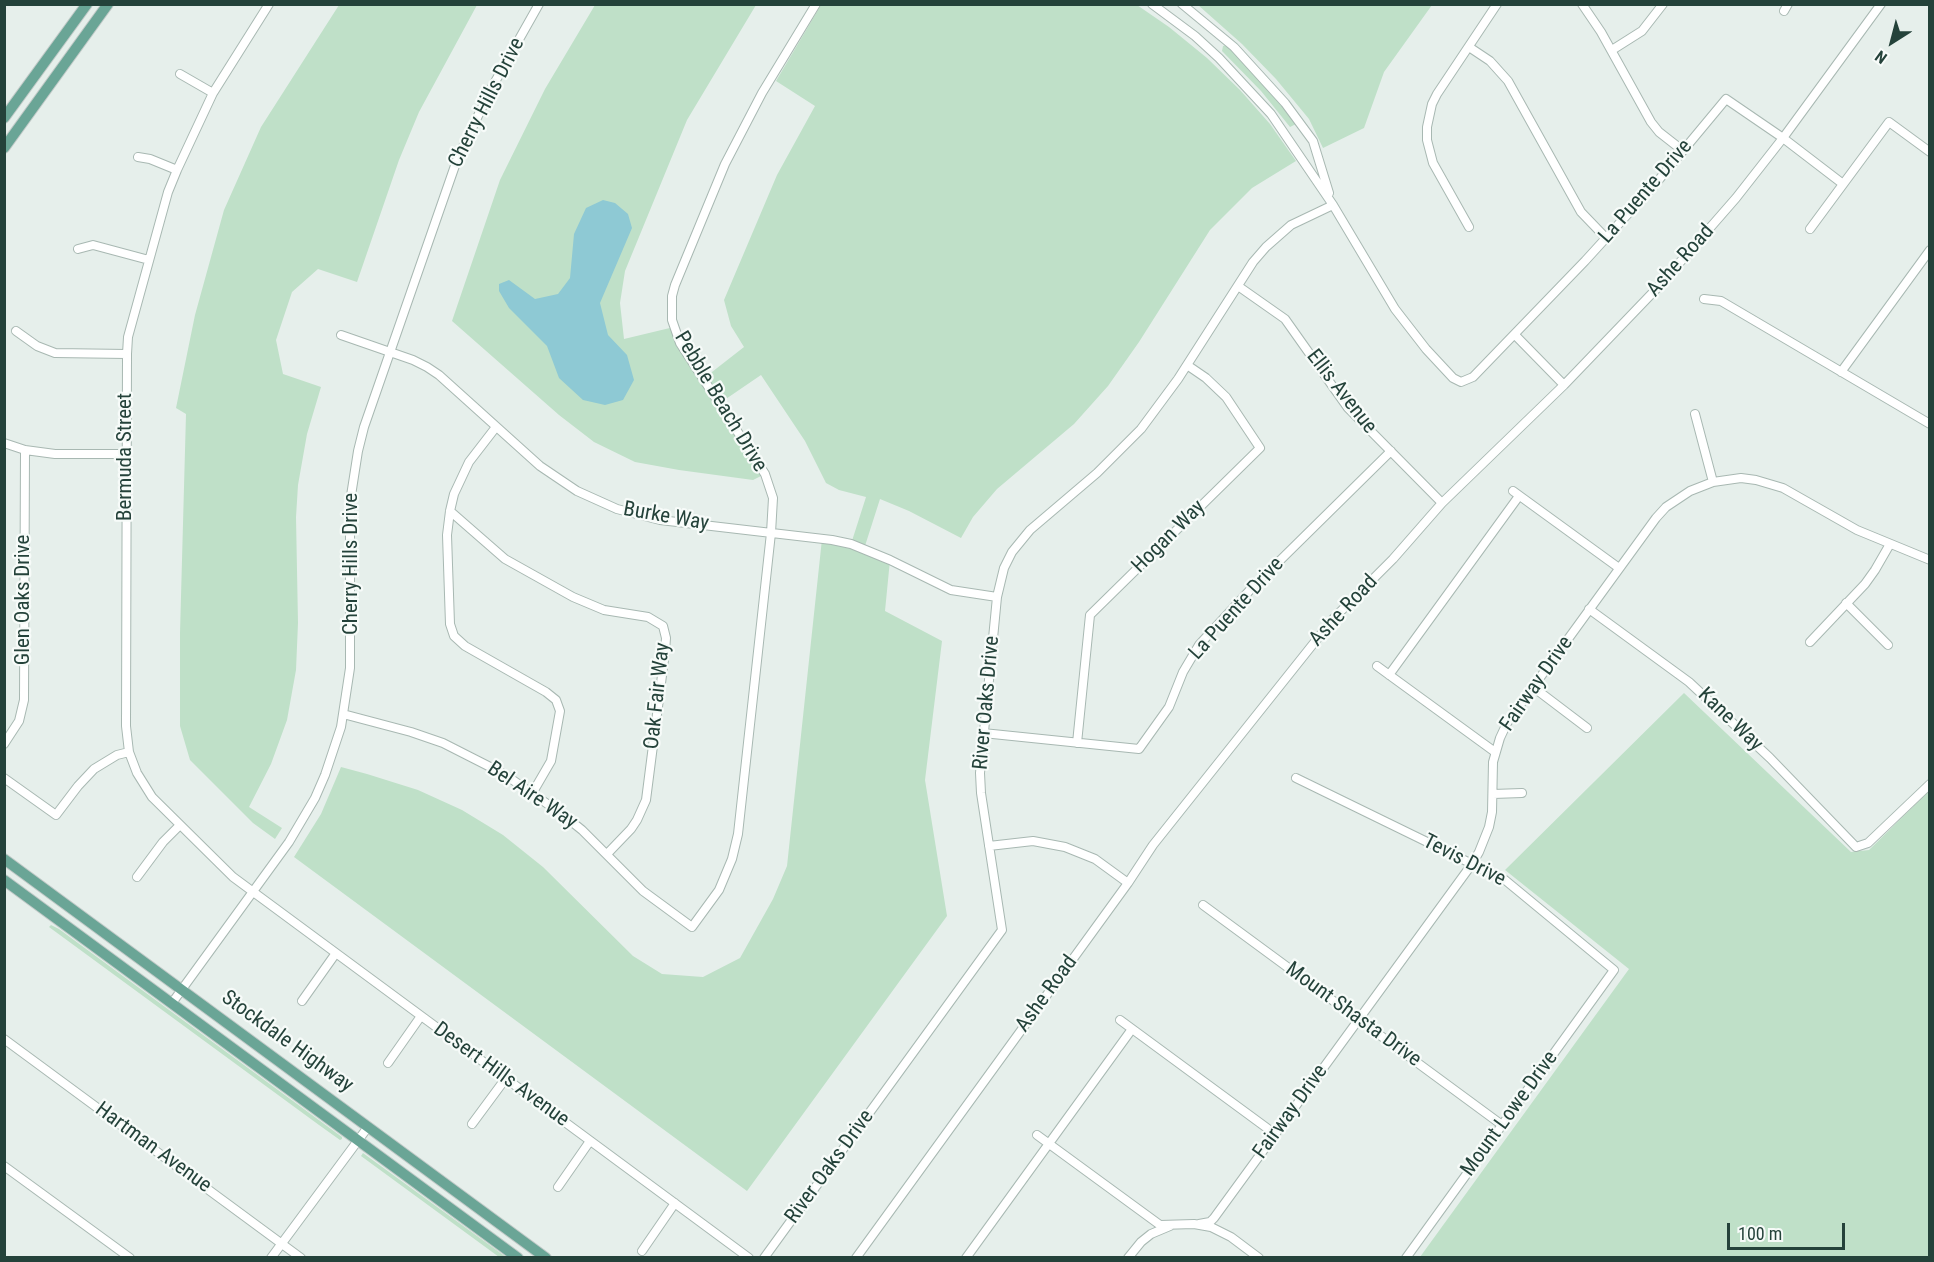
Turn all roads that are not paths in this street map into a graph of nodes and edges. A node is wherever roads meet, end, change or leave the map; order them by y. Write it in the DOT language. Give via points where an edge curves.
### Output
graph roads {
  1 [pos="87,4"];
  2 [pos="108,4"];
  3 [pos="256,4"];
  4 [pos="539,4"];
  5 [pos="816,4"];
  6 [pos="1152,4"];
  7 [pos="1182,4"];
  8 [pos="1497,4"];
  9 [pos="1582,4"];
  10 [pos="1663,4"];
  11 [pos="1881,4"];
  12 [pos="267,8"];
  13 [pos="1222,36"];
  14 [pos="1469,47"];
  15 [pos="1210,50"];
  16 [pos="1611,50"];
  17 [pos="180,74"];
  18 [pos="213,93"];
  19 [pos="4,118"];
  20 [pos="1783,138"];
  21 [pos="4,148"];
  22 [pos="1682,150"];
  23 [pos="1929,152"];
  24 [pos="138,157"];
  25 [pos="177,170"];
  26 [pos="1843,184"];
  27 [pos="1333,205"];
  28 [pos="1469,227"];
  29 [pos="1810,229"];
  30 [pos="1606,238"];
  31 [pos="78,249"];
  32 [pos="1929,250"];
  33 [pos="149,260"];
  34 [pos="1238,285"];
  35 [pos="1704,299"];
  36 [pos="16,331"];
  37 [pos="341,335"];
  38 [pos="1515,335"];
  39 [pos="390,352"];
  40 [pos="127,354"];
  41 [pos="1187,365"];
  42 [pos="1840,372"];
  43 [pos="1564,385"];
  44 [pos="1695,414"];
  45 [pos="1929,424"];
  46 [pos="496,427"];
  47 [pos="4,443"];
  48 [pos="25,450"];
  49 [pos="1391,451"];
  50 [pos="126,454"];
  51 [pos="1713,482"];
  52 [pos="1442,503"];
  53 [pos="450,511"];
  54 [pos="771,533"];
  55 [pos="1890,544"];
  56 [pos="1929,560"];
  57 [pos="1619,568"];
  58 [pos="997,597"];
  59 [pos="1846,603"];
  60 [pos="1589,609"];
  61 [pos="1810,642"];
  62 [pos="1888,645"];
  63 [pos="1377,666"];
  64 [pos="1389,675"];
  65 [pos="1533,687"];
  66 [pos="343,714"];
  67 [pos="1587,728"];
  68 [pos="983,733"];
  69 [pos="1077,743"];
  70 [pos="4,744"];
  71 [pos="129,752"];
  72 [pos="1495,752"];
  73 [pos="4,778"];
  74 [pos="1296,778"];
  75 [pos="1929,784"];
  76 [pos="533,792"];
  77 [pos="1522,793"];
  78 [pos="1492,794"];
  79 [pos="180,825"];
  80 [pos="989,846"];
  81 [pos="607,854"];
  82 [pos="4,859"];
  83 [pos="1472,864"];
  84 [pos="137,877"];
  85 [pos="4,880"];
  86 [pos="1128,883"];
  87 [pos="253,892"];
  88 [pos="1203,905"];
  89 [pos="692,927"];
  90 [pos="336,953"];
  91 [pos="1614,970"];
  92 [pos="182,990"];
  93 [pos="302,1001"];
  94 [pos="172,1003"];
  95 [pos="421,1016"];
  96 [pos="1120,1020"];
  97 [pos="1359,1020"];
  98 [pos="1132,1029"];
  99 [pos="4,1039"];
  100 [pos="388,1063"];
  101 [pos="506,1078"];
  102 [pos="472,1124"];
  103 [pos="1502,1125"];
  104 [pos="368,1127"];
  105 [pos="1275,1134"];
  106 [pos="1037,1135"];
  107 [pos="358,1141"];
  108 [pos="591,1141"];
  109 [pos="1049,1143"];
  110 [pos="4,1166"];
  111 [pos="558,1187"];
  112 [pos="675,1203"];
  113 [pos="1199,1224"];
  114 [pos="1172,1226"];
  115 [pos="281,1243"];
  116 [pos="642,1251"];
  117 [pos="130,1257"];
  118 [pos="271,1257"];
  119 [pos="301,1257"];
  120 [pos="518,1257"];
  121 [pos="546,1257"];
  122 [pos="749,1257"];
  123 [pos="764,1257"];
  124 [pos="856,1257"];
  125 [pos="966,1257"];
  126 [pos="1128,1257"];
  127 [pos="1259,1257"];
  128 [pos="1406,1257"];
  1 -- 19 [label="main road"];
  2 -- 21 [label="main road"];
  3 -- 12 [label="street"];
  4 -- 39 [label="street, Cherry Hills Drive" via="458,157"];
  5 -- 54 [label="street, Pebble Beach Drive" via="724,164 672,296 672,320 680,343 765,474 774,510"];
  6 -- 15 [label="street"];
  7 -- 13 [label="street"];
  8 -- 14 [label="street"];
  9 -- 16 [label="street"];
  10 -- 16 [label="street" via="1642,31"];
  11 -- 20 [label="street, Ashe Road"];
  12 -- 18 [label="street, Bermuda Street"];
  13 -- 15 [label="street"];
  13 -- 27 [label="street" via="1285,103 1312,141"];
  14 -- 28 [label="street" via="1437,94 1427,127 1433,163"];
  14 -- 30 [label="street" via="1490,61 1508,81 1581,212"];
  15 -- 27 [label="street" via="1271,114"];
  16 -- 22 [label="street" via="1651,122"];
  17 -- 18 [label="street"];
  18 -- 25 [label="street, Bermuda Street"];
  20 -- 22 [label="street, La Puente Drive" via="1726,99"];
  20 -- 26 [label="street, La Puente Drive"];
  20 -- 43 [label="street, Ashe Road" via="1661,284"];
  22 -- 30 [label="street, La Puente Drive"];
  23 -- 26 [label="street" via="1889,122"];
  24 -- 25 [label="street"];
  25 -- 33 [label="street, Bermuda Street"];
  26 -- 29 [label="street"];
  27 -- 34 [label="street, River Oaks Drive" via="1303,218 1278,236"];
  27 -- 38 [label="street, La Puente Drive" via="1402,318 1454,378 1461,382 1473,377"];
  30 -- 38 [label="street, La Puente Drive"];
  31 -- 33 [label="street" via="93,244"];
  32 -- 42 [label="street"];
  33 -- 40 [label="street, Bermuda Street"];
  34 -- 41 [label="street, River Oaks Drive"];
  34 -- 49 [label="street, Ellis Avenue" via="1285,318 1342,400"];
  35 -- 42 [label="street" via="1721,301"];
  36 -- 40 [label="street" via="55,353"];
  37 -- 39 [label="street, Burke Way"];
  38 -- 43 [label="street"];
  39 -- 46 [label="street, Burke Way" via="439,375"];
  39 -- 66 [label="street, Cherry Hills Drive" via="364,427 353,476 349,527 351,642"];
  40 -- 50 [label="street, Bermuda Street"];
  41 -- 58 [label="street, River Oaks Drive" via="1160,405 1120,452 1021,540 1004,568"];
  41 -- 69 [label="street, Hogan Way" via="1226,397 1260,448 1090,615"];
  42 -- 45 [label="street"];
  43 -- 52 [label="street, Ashe Road"];
  44 -- 51 [label="street"];
  46 -- 53 [label="street" via="469,462"];
  46 -- 54 [label="street, Burke Way" via="558,479 617,509 660,520"];
  47 -- 48 [label="street"];
  48 -- 50 [label="street"];
  48 -- 70 [label="street, Glen Oaks Drive" via="24,700 19,721"];
  49 -- 52 [label="street, Ellis Avenue"];
  49 -- 69 [label="street, La Puente Drive" via="1199,645 1169,707 1139,749"];
  50 -- 71 [label="street, Bermuda Street"];
  51 -- 55 [label="street, Fairway Drive" via="1741,478 1771,483"];
  51 -- 57 [label="street, Fairway Drive" via="1666,507"];
  52 -- 86 [label="street, Ashe Road" via="1333,619 1153,845"];
  53 -- 76 [label="street" via="447,535 450,624 454,636 546,692 556,700 560,711 551,761"];
  53 -- 81 [label="street, Oak Fair Way" via="505,559 573,597 604,610 648,617 663,626 665,652 646,800 631,830"];
  54 -- 58 [label="street, Burke Way" via="851,544 951,590"];
  54 -- 89 [label="street, Pebble Beach Drive" via="736,843 726,875"];
  55 -- 56 [label="street, Fairway Drive"];
  55 -- 59 [label="street" via="1875,570"];
  57 -- 60 [label="street, Fairway Drive"];
  57 -- 64 [label="street" via="1516,493"];
  58 -- 68 [label="street, River Oaks Drive"];
  59 -- 61 [label="street"];
  59 -- 62 [label="street"];
  60 -- 65 [label="street, Fairway Drive"];
  60 -- 75 [label="street, Kane Way" via="1689,682 1856,848 1868,843"];
  63 -- 64 [label="street"];
  64 -- 72 [label="street"];
  65 -- 67 [label="street"];
  65 -- 72 [label="street, Fairway Drive" via="1507,723"];
  66 -- 76 [label="street, Bel Aire Way" via="443,743"];
  66 -- 87 [label="street, Cherry Hills Drive" via="334,751 315,798"];
  68 -- 69 [label="street, La Puente Drive"];
  68 -- 80 [label="street, River Oaks Drive" via="981,793"];
  71 -- 73 [label="street" via="94,769 56,815"];
  71 -- 79 [label="street, Bermuda Street" via="144,786"];
  72 -- 78 [label="street, Fairway Drive"];
  74 -- 83 [label="street, Tevis Drive"];
  76 -- 81 [label="street, Bel Aire Way"];
  77 -- 78 [label="street"];
  78 -- 83 [label="street, Fairway Drive" via="1489,827"];
  79 -- 84 [label="street"];
  79 -- 87 [label="street, Bermuda Street"];
  80 -- 86 [label="street" via="1033,842 1065,846 1095,859"];
  80 -- 123 [label="street, River Oaks Drive" via="1002,930"];
  81 -- 89 [label="street, Bel Aire Way" via="644,891"];
  82 -- 92 [label="main road, Stockdale Highway"];
  83 -- 91 [label="street, Tevis Drive" via="1505,880"];
  83 -- 97 [label="street, Fairway Drive"];
  85 -- 94 [label="main road, Stockdale Highway"];
  86 -- 124 [label="street, Ashe Road"];
  87 -- 90 [label="street, Desert Hills Avenue"];
  87 -- 92 [label="street, Cherry Hills Drive"];
  88 -- 97 [label="street, Mount Shasta Drive"];
  90 -- 93 [label="street"];
  90 -- 95 [label="street, Desert Hills Avenue"];
  91 -- 103 [label="street, Mount Lowe Drive"];
  92 -- 94 [label="street, Cherry Hills Drive"];
  92 -- 104 [label="main road, Stockdale Highway"];
  94 -- 107 [label="main road, Stockdale Highway"];
  95 -- 100 [label="street"];
  95 -- 101 [label="street, Desert Hills Avenue"];
  96 -- 98 [label="street"];
  97 -- 103 [label="street, Mount Shasta Drive"];
  97 -- 105 [label="street, Fairway Drive"];
  98 -- 105 [label="street"];
  98 -- 109 [label="street"];
  99 -- 115 [label="street, Hartman Avenue"];
  101 -- 102 [label="street"];
  101 -- 108 [label="street, Desert Hills Avenue"];
  103 -- 128 [label="street, Mount Lowe Drive"];
  104 -- 107 [label="street"];
  104 -- 121 [label="main road, Stockdale Highway"];
  105 -- 113 [label="street, Fairway Drive" via="1214,1218"];
  106 -- 109 [label="street"];
  107 -- 115 [label="street"];
  107 -- 120 [label="main road, Stockdale Highway"];
  108 -- 111 [label="street"];
  108 -- 112 [label="street, Desert Hills Avenue"];
  109 -- 114 [label="street" via="1160,1225"];
  109 -- 125 [label="street"];
  110 -- 117 [label="street"];
  112 -- 116 [label="street"];
  112 -- 122 [label="street, Desert Hills Avenue"];
  113 -- 114 [label="street"];
  113 -- 127 [label="street" via="1221,1231"];
  114 -- 126 [label="street" via="1146,1238"];
  115 -- 118 [label="street"];
  115 -- 119 [label="street, Hartman Avenue"];
}
